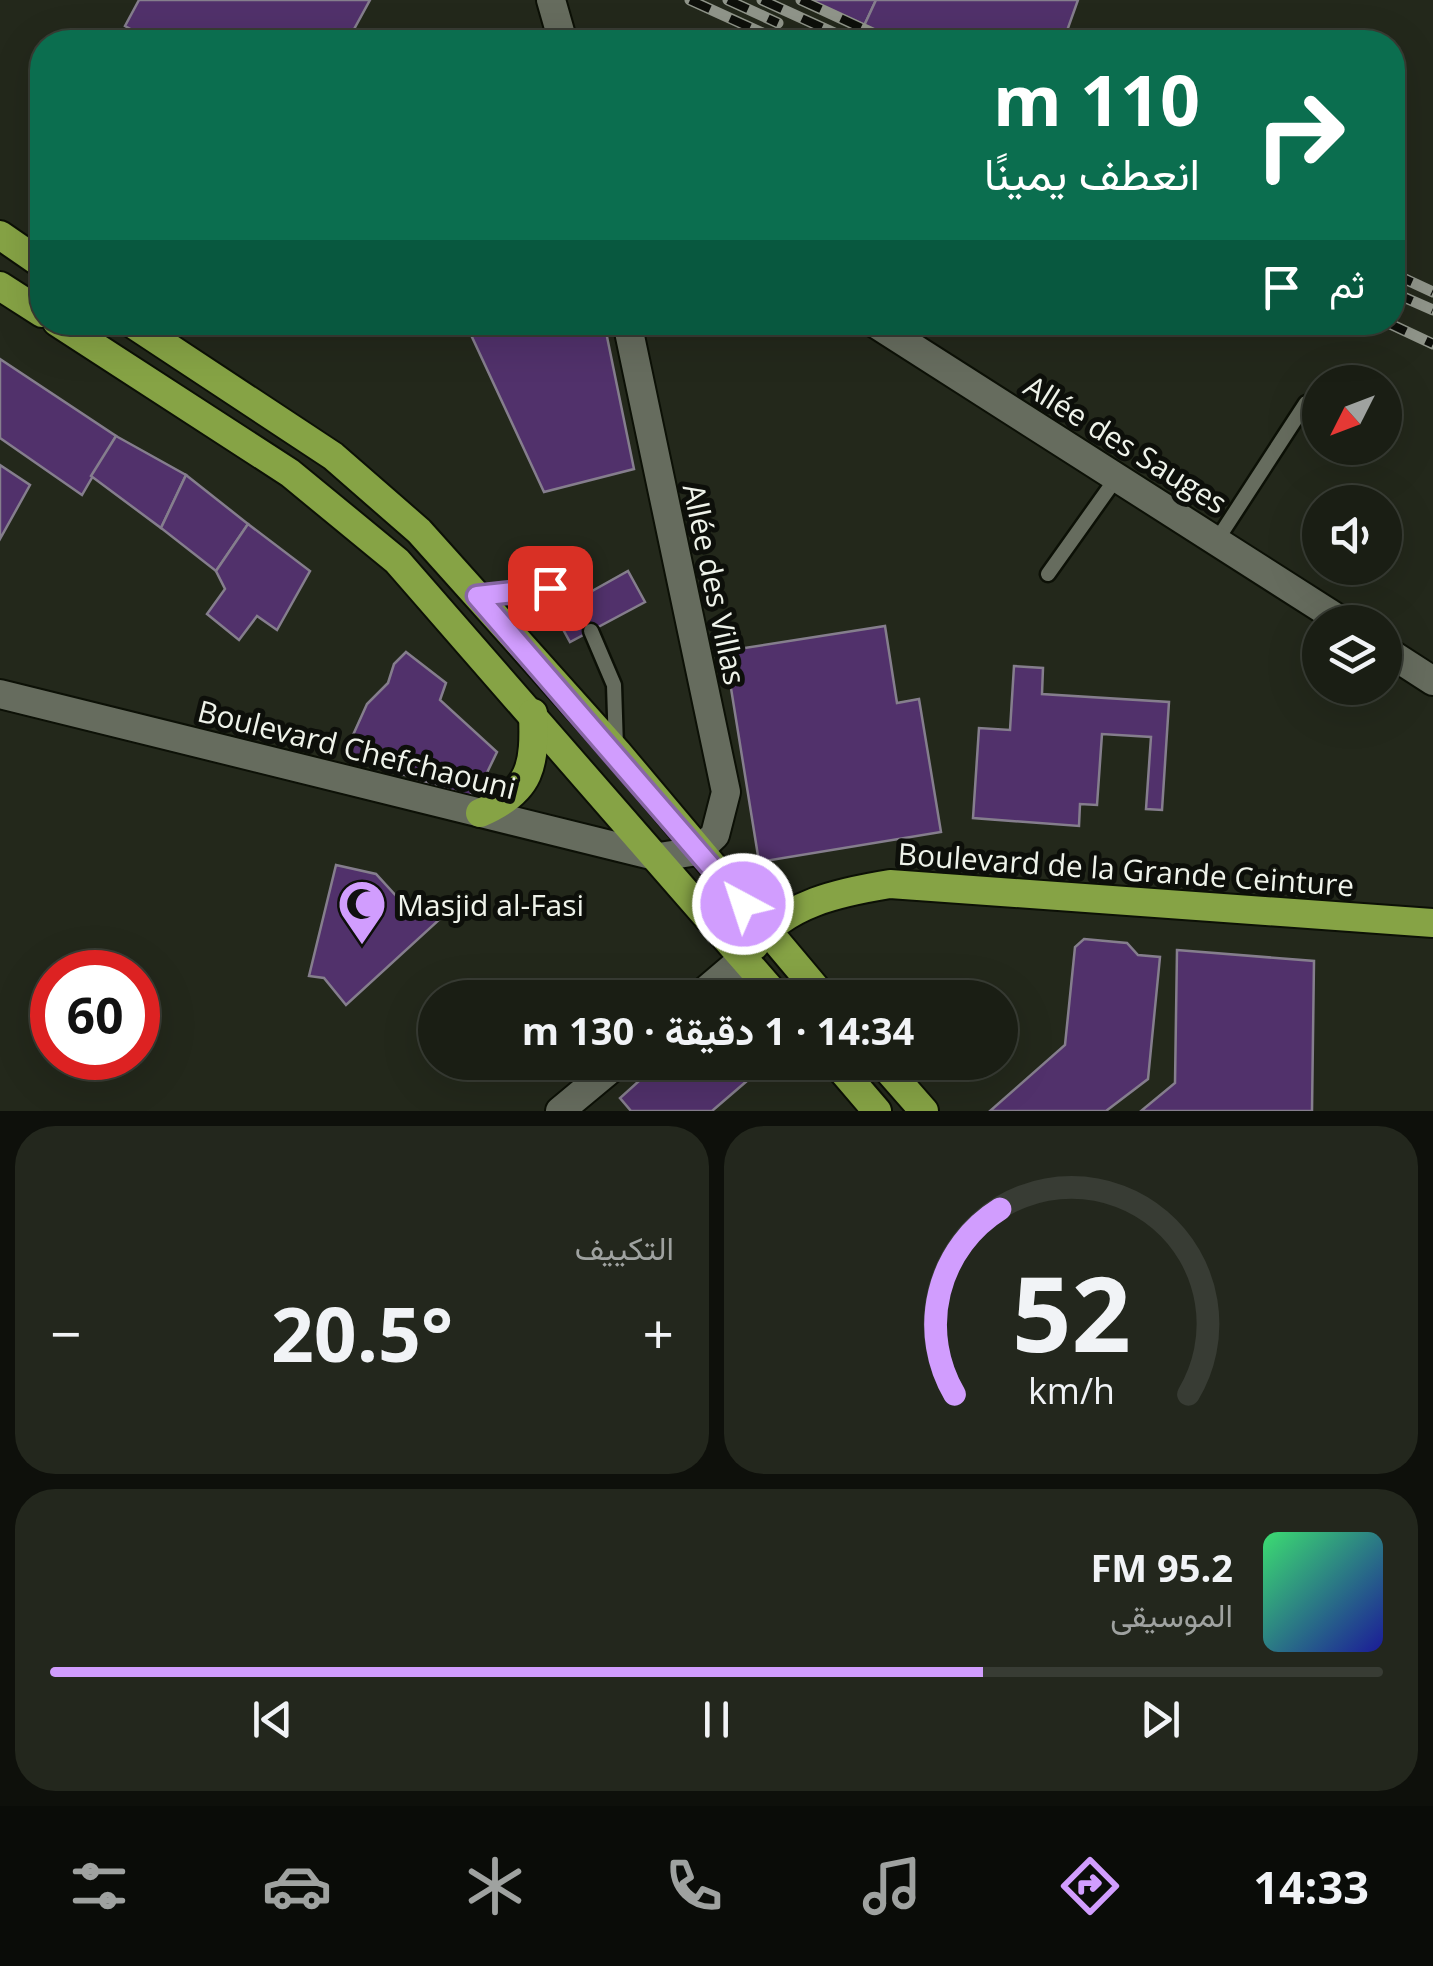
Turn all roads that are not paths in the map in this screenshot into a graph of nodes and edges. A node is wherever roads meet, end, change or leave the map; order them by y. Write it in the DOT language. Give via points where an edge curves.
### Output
graph roads {
  1 [pos="551,0"];
  2 [pos="559,30"];
  3 [pos="0,235"];
  4 [pos="30,256"];
  5 [pos="0,286"];
  6 [pos="30,305"];
  7 [pos="77,335"];
  8 [pos="150,335"];
  9 [pos="630,335"];
  10 [pos="893,335"];
  11 [pos="1302,409"];
  12 [pos="1117,476"];
  13 [pos="1217,540"];
  14 [pos="1048,574"];
  15 [pos="550,588"];
  16 [pos="477,596"];
  17 [pos="1317,605"];
  18 [pos="591,631"];
  19 [pos="1402,661"];
  20 [pos="1433,681"];
  21 [pos="0,694"];
  22 [pos="532,713"];
  23 [pos="616,752"];
  24 [pos="480,813"];
  25 [pos="698,851"];
  26 [pos="658,857"];
  27 [pos="1433,923"];
  28 [pos="765,930"];
  29 [pos="744,958"];
  30 [pos="718,980"];
  31 [pos="763,980"];
  32 [pos="808,980"];
  33 [pos="597,1080"];
  34 [pos="850,1080"];
  35 [pos="897,1080"];
  36 [pos="560,1111"];
  37 [pos="877,1111"];
  38 [pos="924,1111"];
  1 -- 2 [label="street"];
  3 -- 4 [label="main road"];
  5 -- 6 [label="main road"];
  7 -- 22 [label="main road" via="290,473 356,524"];
  8 -- 16 [label="main road" via="333,456 419,531"];
  9 -- 25 [label="street, Allée des Villas" via="726,792 715,835"];
  10 -- 12 [label="street, Allée des Sauges"];
  11 -- 13 [label="lane"];
  12 -- 13 [label="street, Allée des Sauges"];
  12 -- 14 [label="lane"];
  13 -- 17 [label="street, Allée des Sauges"];
  15 -- 16 [label="lane"];
  16 -- 23 [label="main road"];
  18 -- 23 [label="lane" via="614,685"];
  19 -- 20 [label="street"];
  21 -- 24 [label="street, Boulevard Chefchaouni"];
  22 -- 24 [label="main road" via="535,752 522,784"];
  22 -- 26 [label="main road"];
  23 -- 25 [label="main road"];
  24 -- 26 [label="street, Boulevard Chefchaouni"];
  25 -- 26 [label="street, Boulevard Chefchaouni"];
  25 -- 28 [label="main road"];
  26 -- 29 [label="main road"];
  27 -- 28 [label="main road, Boulevard de la Grande Ceinture" via="890,884 836,893"];
  28 -- 29 [label="main road"];
  28 -- 32 [label="main road"];
  29 -- 30 [label="street"];
  29 -- 31 [label="main road"];
  33 -- 36 [label="street"];
  34 -- 37 [label="main road"];
  35 -- 38 [label="main road"];
}
